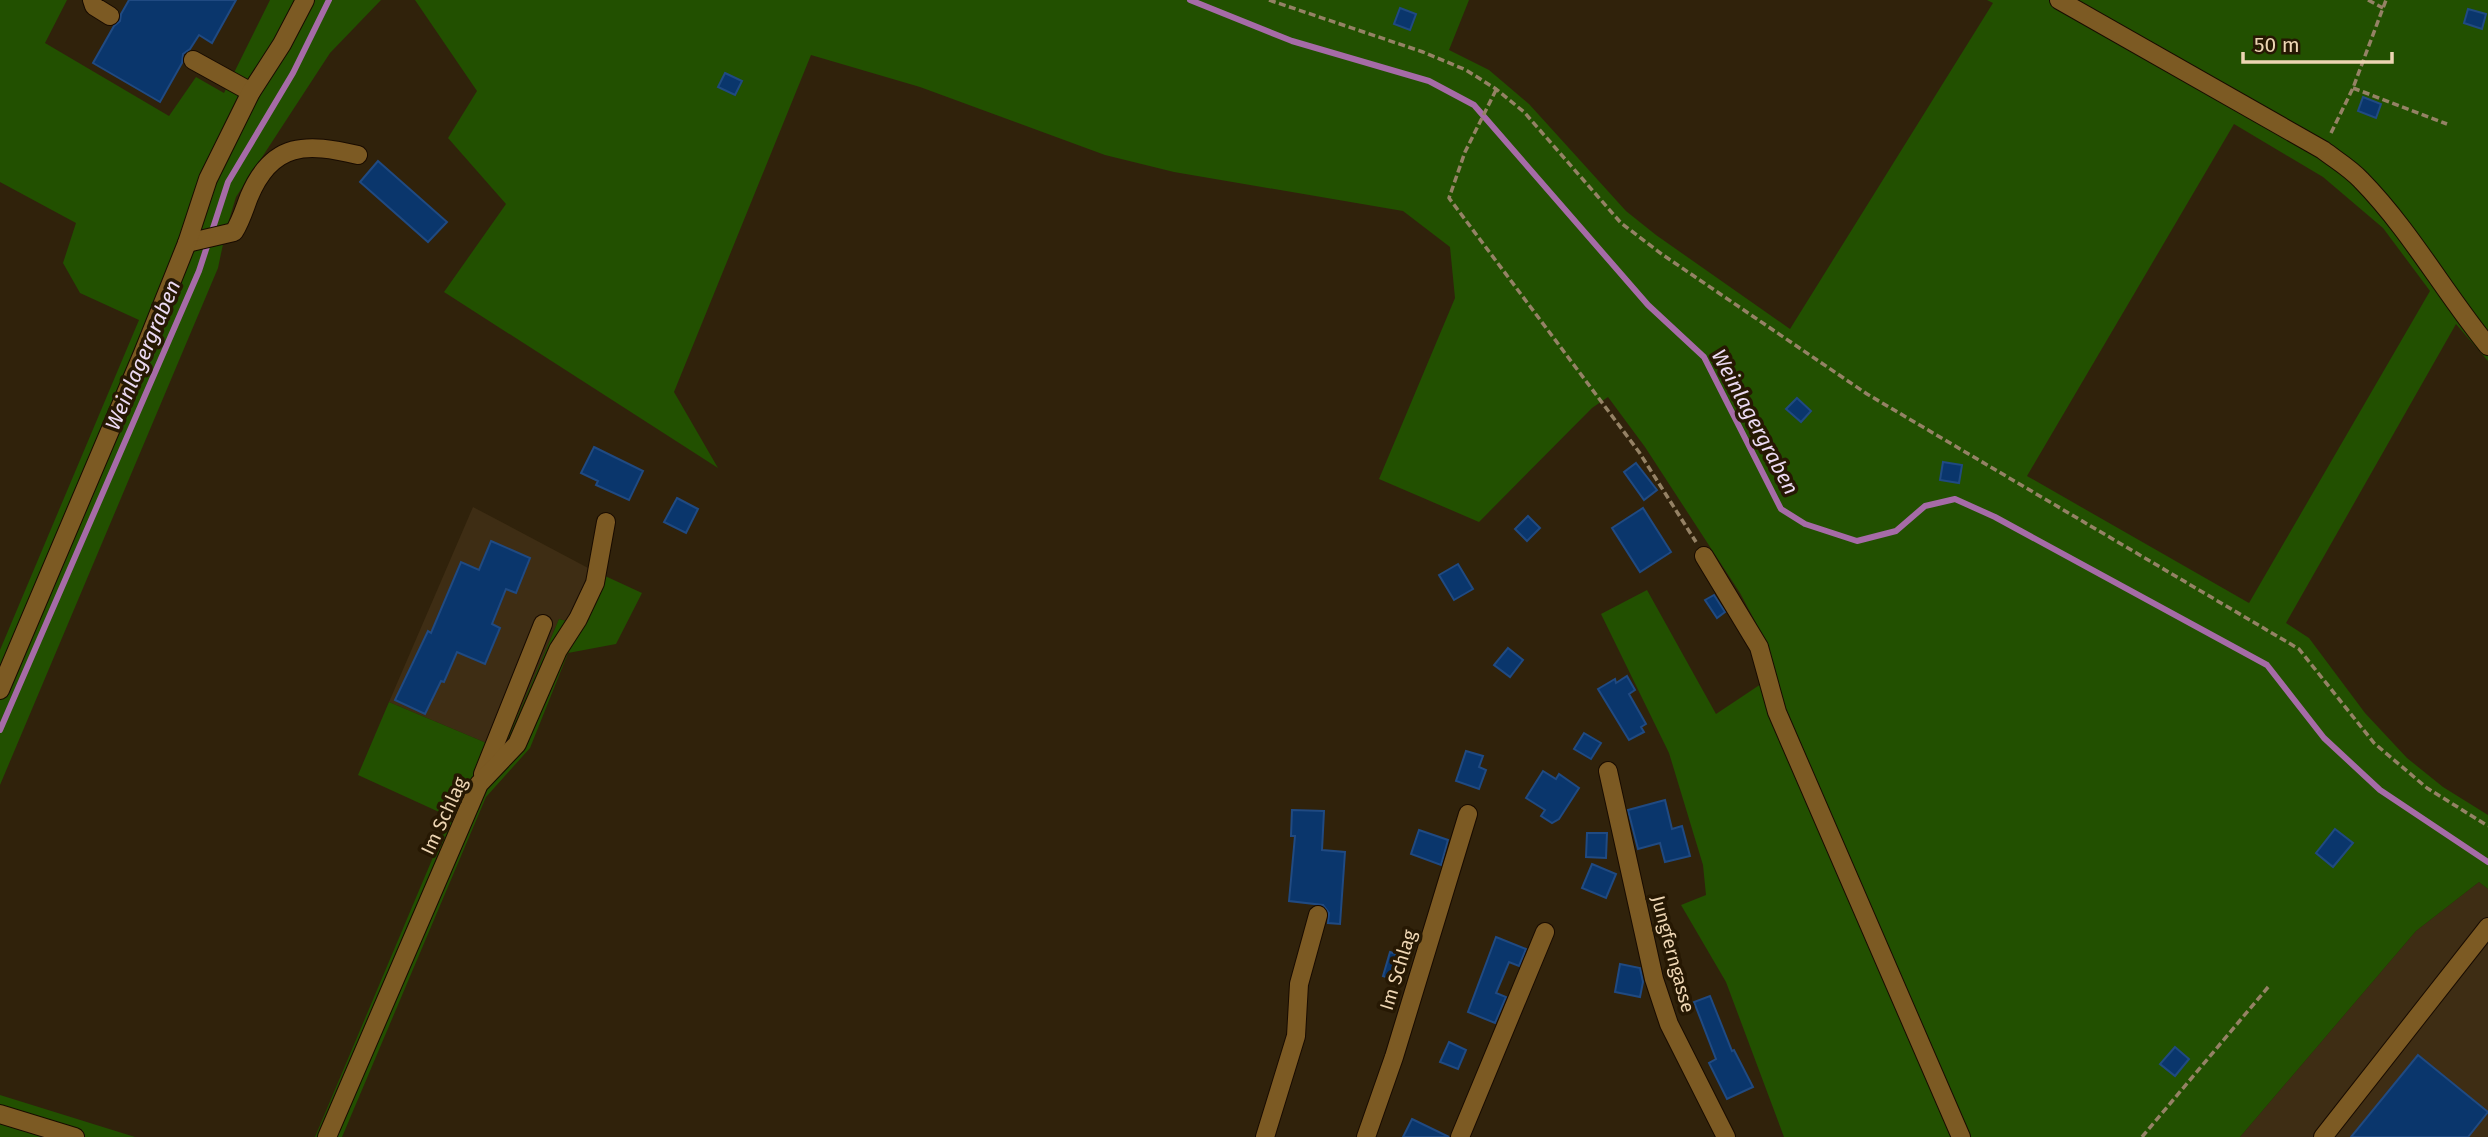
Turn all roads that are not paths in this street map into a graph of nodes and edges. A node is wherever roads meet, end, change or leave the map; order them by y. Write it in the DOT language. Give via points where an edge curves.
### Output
graph roads {
  1 [pos="92,0"];
  2 [pos="305,0"];
  3 [pos="2059,0"];
  4 [pos="110,16"];
  5 [pos="193,60"];
  6 [pos="251,92"];
  7 [pos="358,155"];
  8 [pos="187,243"];
  9 [pos="2488,346"];
  10 [pos="606,522"];
  11 [pos="1704,556"];
  12 [pos="543,624"];
  13 [pos="0,690"];
  14 [pos="1608,771"];
  15 [pos="479,784"];
  16 [pos="1468,814"];
  17 [pos="1318,915"];
  18 [pos="2488,927"];
  19 [pos="1545,932"];
  20 [pos="0,1115"];
  21 [pos="75,1137"];
  22 [pos="327,1137"];
  23 [pos="1265,1137"];
  24 [pos="1366,1137"];
  25 [pos="1460,1137"];
  26 [pos="1726,1137"];
  27 [pos="1961,1137"];
  28 [pos="2323,1137"];
  1 -- 4 [label="street"];
  2 -- 6 [label="street"];
  3 -- 9 [label="street" via="2323,150 2360,178 2403,228"];
  5 -- 6 [label="street"];
  6 -- 8 [label="street" via="208,179"];
  7 -- 8 [label="street" via="306,147 281,154 265,170 233,233"];
  8 -- 13 [label="street"];
  10 -- 15 [label="street, Im Schlag" via="595,583 578,619 558,650 517,744"];
  11 -- 27 [label="street" via="1759,648 1777,712"];
  12 -- 15 [label="street"];
  14 -- 26 [label="street, Jungferngasse" via="1654,979 1669,1024"];
  15 -- 22 [label="street, Im Schlag"];
  16 -- 24 [label="street, Im Schlag"];
  17 -- 23 [label="street" via="1299,984 1296,1036"];
  18 -- 28 [label="street"];
  19 -- 25 [label="street"];
  20 -- 21 [label="street"];
}
